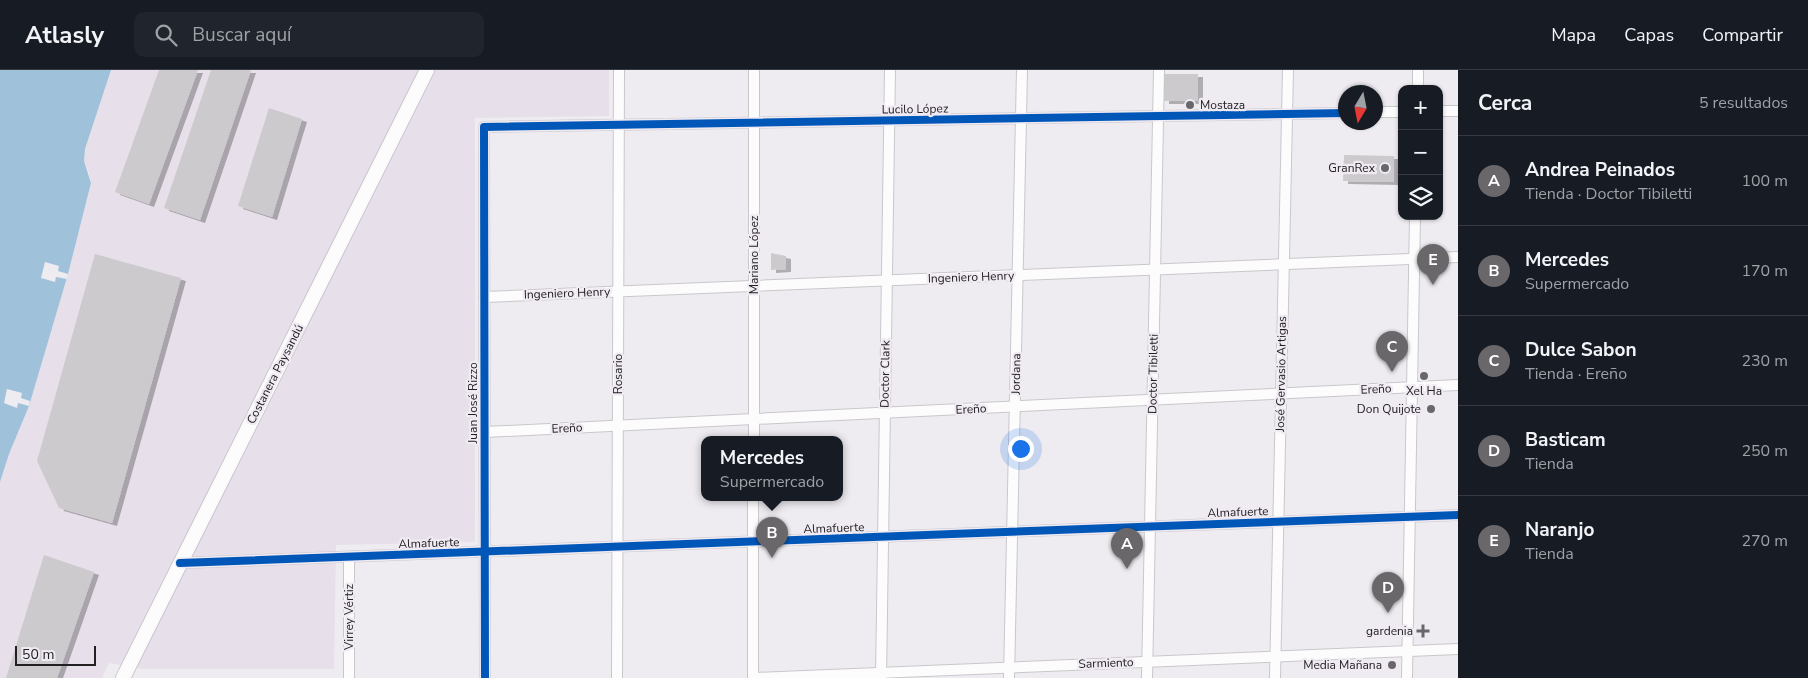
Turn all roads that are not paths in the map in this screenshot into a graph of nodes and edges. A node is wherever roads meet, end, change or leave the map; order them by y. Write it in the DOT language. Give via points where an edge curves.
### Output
graph roads {
  1 [pos="427,70"];
  2 [pos="619,70"];
  3 [pos="754,70"];
  4 [pos="890,70"];
  5 [pos="1022,70"];
  6 [pos="1159,70"];
  7 [pos="1288,70"];
  8 [pos="1418,70"];
  9 [pos="1418,85"];
  10 [pos="1443,111"];
  11 [pos="1458,111"];
  12 [pos="1383,112"];
  13 [pos="1398,112"];
  14 [pos="1338,113"];
  15 [pos="1286,114"];
  16 [pos="1158,116"];
  17 [pos="1021,118"];
  18 [pos="889,120"];
  19 [pos="754,123"];
  20 [pos="618,125"];
  21 [pos="484,127"];
  22 [pos="1415,220"];
  23 [pos="1458,257"];
  24 [pos="1415,258"];
  25 [pos="1284,264"];
  26 [pos="1155,269"];
  27 [pos="1018,275"];
  28 [pos="887,280"];
  29 [pos="754,286"];
  30 [pos="618,291"];
  31 [pos="484,297"];
  32 [pos="1458,385"];
  33 [pos="1412,388"];
  34 [pos="1280,394"];
  35 [pos="1152,400"];
  36 [pos="1015,406"];
  37 [pos="885,413"];
  38 [pos="754,419"];
  39 [pos="618,426"];
  40 [pos="485,432"];
  41 [pos="754,436"];
  42 [pos="753,501"];
  43 [pos="1458,516"];
  44 [pos="1410,517"];
  45 [pos="1278,522"];
  46 [pos="1150,527"];
  47 [pos="1012,532"];
  48 [pos="883,537"];
  49 [pos="753,542"];
  50 [pos="617,547"];
  51 [pos="485,552"];
  52 [pos="349,557"];
  53 [pos="180,563"];
  54 [pos="1458,649"];
  55 [pos="1407,651"];
  56 [pos="1275,656"];
  57 [pos="1147,662"];
  58 [pos="1010,673"];
  59 [pos="881,675"];
  60 [pos="123,678"];
  61 [pos="349,678"];
  62 [pos="485,678"];
  63 [pos="617,678"];
  64 [pos="754,678"];
  65 [pos="1147,678"];
  66 [pos="1275,678"];
  67 [pos="1407,678"];
  1 -- 53 [label="main road, Costanera Paysandú"];
  2 -- 20 [label="street, Rosario"];
  3 -- 19 [label="street, Mariano López"];
  4 -- 18 [label="street, Doctor Clark"];
  5 -- 17 [label="street, Jordana"];
  6 -- 16 [label="street, Doctor Tibiletti"];
  7 -- 15 [label="street, José Gervasio Artigas"];
  8 -- 9 [label="street"];
  10 -- 11 [label="street"];
  12 -- 13 [label="street"];
  14 -- 15 [label="street, Lucilo López"];
  15 -- 16 [label="street, Lucilo López"];
  15 -- 25 [label="street, José Gervasio Artigas"];
  16 -- 17 [label="street, Lucilo López"];
  16 -- 26 [label="street, Doctor Tibiletti"];
  17 -- 18 [label="street, Lucilo López"];
  17 -- 27 [label="street, Jordana"];
  18 -- 19 [label="street, Lucilo López"];
  18 -- 28 [label="street, Doctor Clark"];
  19 -- 20 [label="street, Lucilo López"];
  19 -- 29 [label="street, Mariano López"];
  20 -- 21 [label="street, Lucilo López"];
  20 -- 30 [label="street, Rosario"];
  21 -- 31 [label="street, Juan José Rizzo"];
  22 -- 24 [label="street"];
  23 -- 24 [label="street, Ingeniero Henry"];
  24 -- 25 [label="street, Ingeniero Henry"];
  24 -- 33 [label="street"];
  25 -- 26 [label="street, Ingeniero Henry"];
  25 -- 34 [label="street, José Gervasio Artigas"];
  26 -- 27 [label="street, Ingeniero Henry"];
  26 -- 35 [label="street, Doctor Tibiletti"];
  27 -- 28 [label="street, Ingeniero Henry"];
  27 -- 36 [label="street, Jordana"];
  28 -- 29 [label="street, Ingeniero Henry"];
  28 -- 37 [label="street, Doctor Clark"];
  29 -- 30 [label="street, Ingeniero Henry"];
  29 -- 38 [label="street, Mariano López"];
  30 -- 31 [label="street, Ingeniero Henry"];
  30 -- 39 [label="street, Rosario"];
  31 -- 40 [label="street, Juan José Rizzo"];
  32 -- 33 [label="street, Ereño"];
  33 -- 34 [label="street, Ereño"];
  33 -- 44 [label="street"];
  34 -- 35 [label="street, Ereño"];
  34 -- 45 [label="street, José Gervasio Artigas"];
  35 -- 36 [label="street, Ereño"];
  35 -- 46 [label="street, Doctor Tibiletti"];
  36 -- 37 [label="street, Ereño"];
  36 -- 47 [label="street, Jordana"];
  37 -- 38 [label="street, Ereño"];
  37 -- 48 [label="street, Doctor Clark"];
  38 -- 39 [label="street, Ereño"];
  38 -- 41 [label="street, Mariano López"];
  39 -- 40 [label="street, Ereño"];
  39 -- 50 [label="street, Rosario"];
  40 -- 51 [label="street, Juan José Rizzo"];
  42 -- 49 [label="street"];
  43 -- 44 [label="street, Almafuerte"];
  44 -- 45 [label="street, Almafuerte"];
  44 -- 55 [label="street"];
  45 -- 46 [label="street, Almafuerte"];
  45 -- 56 [label="street, José Gervasio Artigas"];
  46 -- 47 [label="street, Almafuerte"];
  46 -- 57 [label="street, Doctor Tibiletti"];
  47 -- 48 [label="street, Almafuerte"];
  47 -- 58 [label="street, Jordana"];
  48 -- 49 [label="street, Almafuerte"];
  48 -- 59 [label="street, Doctor Clark"];
  49 -- 50 [label="street, Almafuerte"];
  49 -- 64 [label="street"];
  50 -- 51 [label="street, Almafuerte"];
  50 -- 63 [label="street, Rosario"];
  51 -- 52 [label="street, Almafuerte"];
  51 -- 62 [label="street, Juan José Rizzo"];
  52 -- 53 [label="street, Almafuerte"];
  52 -- 61 [label="street, Virrey Vértiz"];
  53 -- 60 [label="main road, Costanera Paysandú"];
  54 -- 55 [label="street, Sarmiento"];
  55 -- 56 [label="street, Sarmiento"];
  55 -- 67 [label="street"];
  56 -- 57 [label="street, Sarmiento"];
  56 -- 66 [label="street, José Gervasio Artigas"];
  57 -- 58 [label="street, Sarmiento"];
  57 -- 65 [label="street, Doctor Tibiletti"];
  58 -- 59 [label="street, Sarmiento"];
  59 -- 64 [label="street, Sarmiento"];
}
